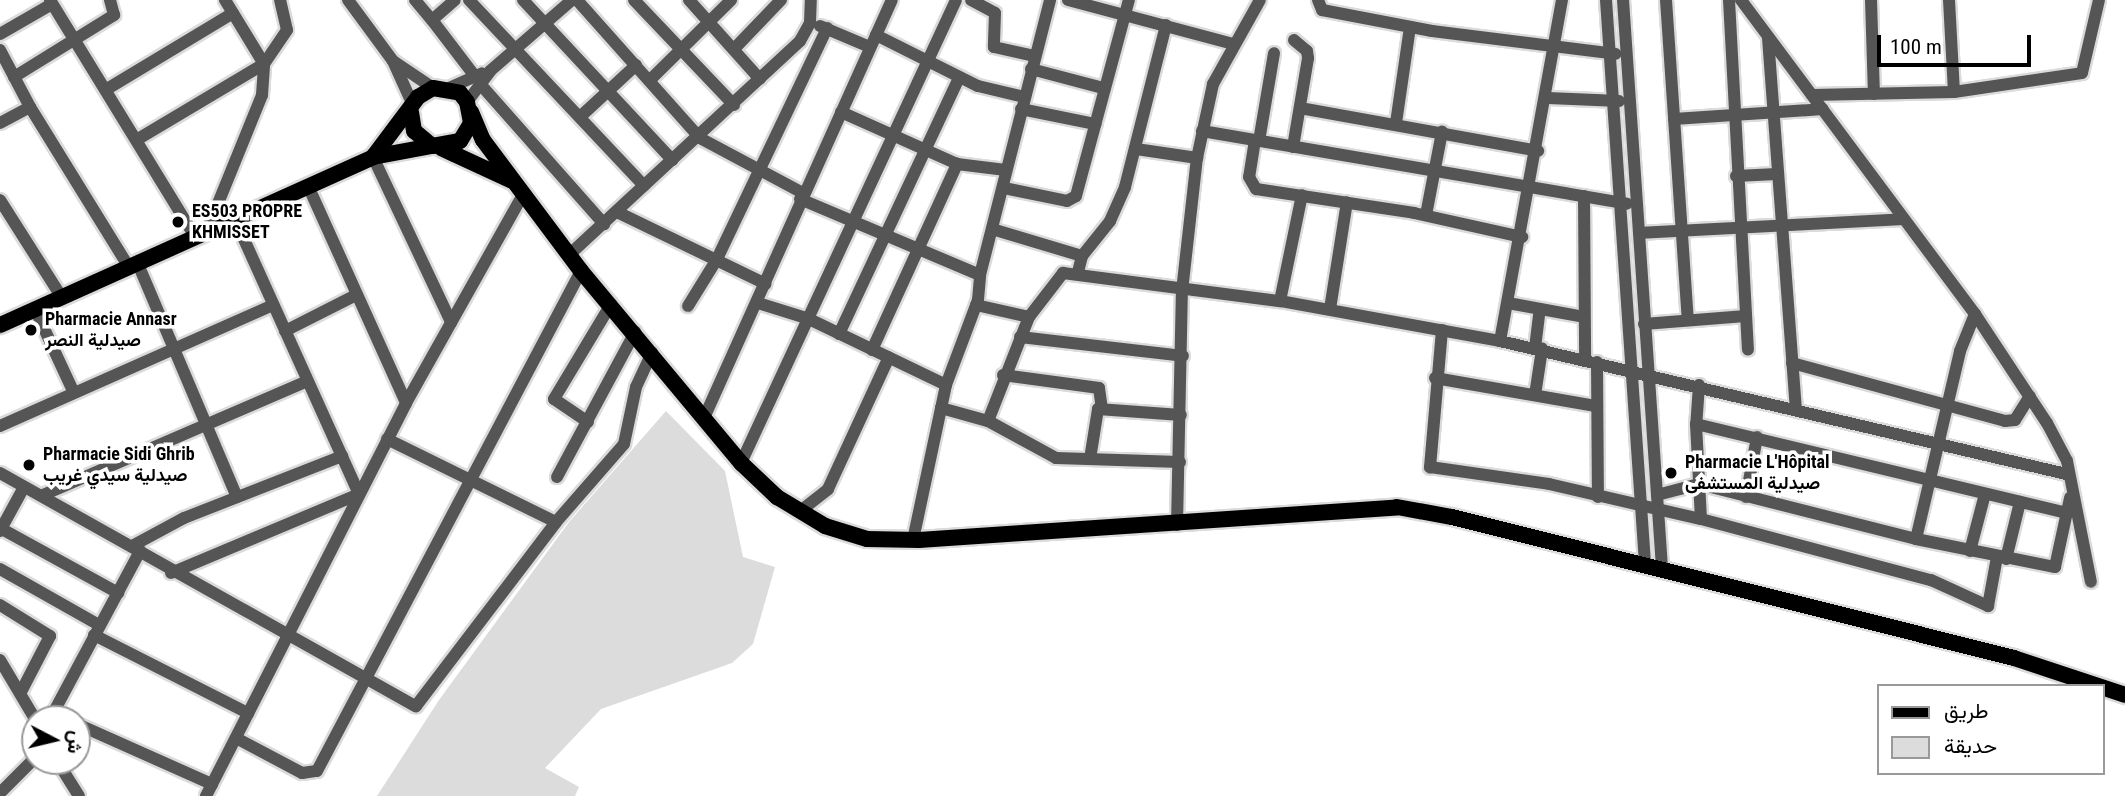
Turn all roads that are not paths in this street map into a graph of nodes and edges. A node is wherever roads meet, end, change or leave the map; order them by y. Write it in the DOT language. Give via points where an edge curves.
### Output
graph roads {
  1 [pos="110,0"];
  2 [pos="225,0"];
  3 [pos="280,0"];
  4 [pos="348,0"];
  5 [pos="415,0"];
  6 [pos="455,0"];
  7 [pos="469,0"];
  8 [pos="523,0"];
  9 [pos="575,0"];
  10 [pos="634,0"];
  11 [pos="689,0"];
  12 [pos="731,0"];
  13 [pos="782,0"];
  14 [pos="811,0"];
  15 [pos="892,0"];
  16 [pos="956,0"];
  17 [pos="971,0"];
  18 [pos="1051,0"];
  19 [pos="1068,0"];
  20 [pos="1129,0"];
  21 [pos="1260,0"];
  22 [pos="1318,0"];
  23 [pos="1562,0"];
  24 [pos="1606,0"];
  25 [pos="1623,0"];
  26 [pos="1666,0"];
  27 [pos="1729,0"];
  28 [pos="1741,0"];
  29 [pos="1871,0"];
  30 [pos="1949,0"];
  31 [pos="2099,0"];
  32 [pos="51,2"];
  33 [pos="1084,2"];
  34 [pos="233,13"];
  35 [pos="1124,18"];
  36 [pos="432,20"];
  37 [pos="708,21"];
  38 [pos="546,23"];
  39 [pos="810,23"];
  40 [pos="1166,25"];
  41 [pos="1410,27"];
  42 [pos="827,28"];
  43 [pos="0,34"];
  44 [pos="1768,38"];
  45 [pos="75,40"];
  46 [pos="1294,40"];
  47 [pos="873,41"];
  48 [pos="1233,44"];
  49 [pos="517,48"];
  50 [pos="734,48"];
  51 [pos="1557,48"];
  52 [pos="678,49"];
  53 [pos="0,50"];
  54 [pos="1274,53"];
  55 [pos="1611,54"];
  56 [pos="1627,55"];
  57 [pos="393,61"];
  58 [pos="926,62"];
  59 [pos="1033,63"];
  60 [pos="264,64"];
  61 [pos="636,65"];
  62 [pos="14,77"];
  63 [pos="959,78"];
  64 [pos="760,79"];
  65 [pos="478,80"];
  66 [pos="650,80"];
  67 [pos="441,88"];
  68 [pos="1103,88"];
  69 [pos="107,89"];
  70 [pos="608,91"];
  71 [pos="1954,92"];
  72 [pos="1874,94"];
  73 [pos="1812,95"];
  74 [pos="1548,98"];
  75 [pos="1614,101"];
  76 [pos="1630,101"];
  77 [pos="1022,103"];
  78 [pos="734,104"];
  79 [pos="30,107"];
  80 [pos="469,107"];
  81 [pos="1300,108"];
  82 [pos="412,109"];
  83 [pos="1822,109"];
  84 [pos="841,112"];
  85 [pos="1773,115"];
  86 [pos="581,116"];
  87 [pos="1732,117"];
  88 [pos="1674,119"];
  89 [pos="0,122"];
  90 [pos="1396,123"];
  91 [pos="1095,124"];
  92 [pos="1202,131"];
  93 [pos="1442,132"];
  94 [pos="893,136"];
  95 [pos="700,138"];
  96 [pos="138,139"];
  97 [pos="1257,141"];
  98 [pos="436,147"];
  99 [pos="1293,147"];
  100 [pos="1136,149"];
  101 [pos="925,151"];
  102 [pos="1538,151"];
  103 [pos="373,156"];
  104 [pos="1198,158"];
  105 [pos="672,160"];
  106 [pos="957,164"];
  107 [pos="758,169"];
  108 [pos="1006,170"];
  109 [pos="1435,171"];
  110 [pos="1777,174"];
  111 [pos="1736,176"];
  112 [pos="644,186"];
  113 [pos="309,188"];
  114 [pos="1004,188"];
  115 [pos="1532,188"];
  116 [pos="520,189"];
  117 [pos="1302,195"];
  118 [pos="802,196"];
  119 [pos="1584,196"];
  120 [pos="0,200"];
  121 [pos="1347,202"];
  122 [pos="1621,203"];
  123 [pos="1637,205"];
  124 [pos="617,212"];
  125 [pos="1426,215"];
  126 [pos="1903,219"];
  127 [pos="856,220"];
  128 [pos="236,221"];
  129 [pos="604,224"];
  130 [pos="1781,228"];
  131 [pos="992,229"];
  132 [pos="1741,230"];
  133 [pos="1682,232"];
  134 [pos="886,233"];
  135 [pos="1639,233"];
  136 [pos="201,236"];
  137 [pos="1522,237"];
  138 [pos="920,249"];
  139 [pos="570,254"];
  140 [pos="1082,256"];
  141 [pos="717,259"];
  142 [pos="134,267"];
  143 [pos="581,271"];
  144 [pos="1078,272"];
  145 [pos="980,275"];
  146 [pos="766,284"];
  147 [pos="1182,290"];
  148 [pos="356,295"];
  149 [pos="61,296"];
  150 [pos="1280,302"];
  151 [pos="758,303"];
  152 [pos="1508,303"];
  153 [pos="273,304"];
  154 [pos="611,304"];
  155 [pos="976,305"];
  156 [pos="688,306"];
  157 [pos="35,309"];
  158 [pos="1330,309"];
  159 [pos="1540,309"];
  160 [pos="1975,314"];
  161 [pos="1746,316"];
  162 [pos="1029,317"];
  163 [pos="1584,317"];
  164 [pos="809,319"];
  165 [pos="1688,319"];
  166 [pos="451,322"];
  167 [pos="1644,324"];
  168 [pos="0,325"];
  169 [pos="1442,330"];
  170 [pos="285,331"];
  171 [pos="635,332"];
  172 [pos="839,334"];
  173 [pos="1020,337"];
  174 [pos="1500,341"];
  175 [pos="174,346"];
  176 [pos="1539,348"];
  177 [pos="1748,349"];
  178 [pos="872,350"];
  179 [pos="652,353"];
  180 [pos="1184,356"];
  181 [pos="889,357"];
  182 [pos="1591,360"];
  183 [pos="1791,363"];
  184 [pos="1632,369"];
  185 [pos="1649,372"];
  186 [pos="1003,375"];
  187 [pos="1436,378"];
  188 [pos="308,381"];
  189 [pos="946,385"];
  190 [pos="1699,385"];
  191 [pos="73,391"];
  192 [pos="1535,395"];
  193 [pos="2030,396"];
  194 [pos="405,403"];
  195 [pos="1947,405"];
  196 [pos="1596,406"];
  197 [pos="941,408"];
  198 [pos="1796,408"];
  199 [pos="1102,409"];
  200 [pos="1181,415"];
  201 [pos="704,418"];
  202 [pos="208,420"];
  203 [pos="988,421"];
  204 [pos="588,422"];
  205 [pos="1696,424"];
  206 [pos="0,426"];
  207 [pos="1757,437"];
  208 [pos="387,439"];
  209 [pos="1939,443"];
  210 [pos="342,456"];
  211 [pos="1090,459"];
  212 [pos="1180,462"];
  213 [pos="741,463"];
  214 [pos="0,473"];
  215 [pos="2066,474"];
  216 [pos="557,477"];
  217 [pos="469,481"];
  218 [pos="1930,481"];
  219 [pos="1699,484"];
  220 [pos="24,487"];
  221 [pos="2071,487"];
  222 [pos="359,494"];
  223 [pos="1985,494"];
  224 [pos="43,495"];
  225 [pos="1657,495"];
  226 [pos="237,497"];
  227 [pos="1598,497"];
  228 [pos="1746,497"];
  229 [pos="2020,502"];
  230 [pos="1641,507"];
  231 [pos="1658,510"];
  232 [pos="799,512"];
  233 [pos="2068,513"];
  234 [pos="1701,519"];
  235 [pos="556,522"];
  236 [pos="1177,525"];
  237 [pos="0,529"];
  238 [pos="1916,539"];
  239 [pos="913,540"];
  240 [pos="136,549"];
  241 [pos="1970,551"];
  242 [pos="2001,558"];
  243 [pos="1645,564"];
  244 [pos="1662,568"];
  245 [pos="0,569"];
  246 [pos="171,573"];
  247 [pos="2091,582"];
  248 [pos="118,593"];
  249 [pos="0,605"];
  250 [pos="97,630"];
  251 [pos="288,637"];
  252 [pos="0,660"];
  253 [pos="362,678"];
  254 [pos="2094,684"];
  255 [pos="2104,688"];
  256 [pos="21,692"];
  257 [pos="2125,695"];
  258 [pos="28,705"];
  259 [pos="58,705"];
  260 [pos="248,713"];
  261 [pos="91,731"];
  262 [pos="236,738"];
  263 [pos="21,772"];
  264 [pos="66,775"];
  265 [pos="209,790"];
  266 [pos="0,792"];
  267 [pos="79,796"];
  1 -- 45 [label="street" via="114,15"];
  2 -- 34 [label="street"];
  3 -- 60 [label="street" via="287,30"];
  4 -- 57 [label="street"];
  5 -- 36 [label="street"];
  6 -- 36 [label="street"];
  7 -- 49 [label="street"];
  8 -- 38 [label="street"];
  9 -- 38 [label="street"];
  9 -- 61 [label="street"];
  10 -- 52 [label="street"];
  11 -- 37 [label="street"];
  12 -- 37 [label="street"];
  13 -- 50 [label="street"];
  14 -- 39 [label="street"];
  15 -- 47 [label="street"];
  16 -- 58 [label="street"];
  17 -- 59 [label="street" via="995,13 994,47"];
  18 -- 59 [label="street"];
  19 -- 33 [label="street"];
  20 -- 35 [label="street"];
  21 -- 48 [label="street"];
  22 -- 41 [label="street" via="1322,10"];
  23 -- 51 [label="street"];
  24 -- 55 [label="street"];
  25 -- 56 [label="street"];
  26 -- 88 [label="street"];
  27 -- 87 [label="street"];
  28 -- 44 [label="street"];
  29 -- 72 [label="street"];
  30 -- 71 [label="street"];
  31 -- 71 [label="street" via="2082,73"];
  32 -- 43 [label="street"];
  32 -- 45 [label="street"];
  33 -- 35 [label="street"];
  34 -- 60 [label="street"];
  34 -- 69 [label="street"];
  35 -- 40 [label="street"];
  35 -- 68 [label="street"];
  36 -- 65 [label="street"];
  37 -- 50 [label="street"];
  37 -- 52 [label="street"];
  38 -- 49 [label="street"];
  38 -- 70 [label="street"];
  39 -- 42 [label="street"];
  39 -- 64 [label="street" via="800,41"];
  40 -- 48 [label="street"];
  40 -- 100 [label="street"];
  41 -- 51 [label="street"];
  41 -- 90 [label="street"];
  42 -- 47 [label="street"];
  42 -- 107 [label="street"];
  44 -- 73 [label="street"];
  44 -- 85 [label="street"];
  45 -- 62 [label="street"];
  45 -- 69 [label="street"];
  46 -- 81 [label="street" via="1308,54"];
  47 -- 58 [label="street"];
  47 -- 84 [label="street"];
  48 -- 92 [label="street" via="1213,84"];
  49 -- 65 [label="street"];
  49 -- 86 [label="street"];
  50 -- 64 [label="street"];
  51 -- 55 [label="street"];
  51 -- 74 [label="street"];
  52 -- 66 [label="street"];
  52 -- 78 [label="street"];
  53 -- 62 [label="street"];
  54 -- 97 [label="street"];
  55 -- 56 [label="street"];
  55 -- 75 [label="street"];
  56 -- 76 [label="street"];
  57 -- 67 [label="street"];
  57 -- 82 [label="street"];
  58 -- 63 [label="street"];
  58 -- 94 [label="street"];
  59 -- 68 [label="street"];
  59 -- 77 [label="street"];
  60 -- 96 [label="street"];
  60 -- 136 [label="street" via="262,95"];
  61 -- 66 [label="street"];
  61 -- 70 [label="street"];
  62 -- 79 [label="street"];
  63 -- 77 [label="street"];
  63 -- 101 [label="street"];
  64 -- 78 [label="street"];
  65 -- 67 [label="street"];
  65 -- 80 [label="street"];
  65 -- 129 [label="street"];
  66 -- 95 [label="street"];
  67 -- 80 [label="main road"];
  67 -- 82 [label="main road"];
  68 -- 91 [label="street"];
  69 -- 96 [label="street"];
  70 -- 86 [label="street"];
  70 -- 105 [label="street"];
  71 -- 72 [label="street"];
  72 -- 73 [label="street"];
  73 -- 83 [label="street"];
  74 -- 75 [label="street"];
  74 -- 102 [label="street"];
  75 -- 76 [label="street"];
  75 -- 122 [label="street"];
  76 -- 123 [label="street"];
  77 -- 91 [label="street"];
  77 -- 108 [label="street"];
  78 -- 95 [label="street"];
  79 -- 89 [label="street"];
  79 -- 142 [label="street"];
  80 -- 98 [label="main road" via="467,132 451,146"];
  80 -- 116 [label="main road" via="483,140"];
  81 -- 90 [label="street"];
  81 -- 99 [label="street"];
  82 -- 98 [label="main road" via="414,131"];
  82 -- 103 [label="main road"];
  83 -- 85 [label="street"];
  83 -- 126 [label="street"];
  84 -- 94 [label="street"];
  84 -- 118 [label="street"];
  85 -- 87 [label="street"];
  85 -- 110 [label="street"];
  86 -- 112 [label="street"];
  87 -- 88 [label="street"];
  87 -- 111 [label="street"];
  88 -- 133 [label="street"];
  90 -- 93 [label="street"];
  91 -- 114 [label="street" via="1073,198"];
  92 -- 97 [label="street"];
  92 -- 104 [label="street"];
  93 -- 102 [label="street"];
  93 -- 109 [label="street"];
  94 -- 101 [label="street"];
  94 -- 127 [label="street"];
  95 -- 105 [label="street"];
  95 -- 107 [label="street"];
  96 -- 136 [label="street"];
  97 -- 99 [label="street"];
  97 -- 117 [label="street" via="1251,186"];
  98 -- 103 [label="main road"];
  98 -- 116 [label="main road"];
  99 -- 109 [label="street"];
  100 -- 104 [label="street"];
  100 -- 140 [label="street" via="1117,207"];
  101 -- 106 [label="street"];
  101 -- 134 [label="street"];
  102 -- 115 [label="street"];
  103 -- 113 [label="main road"];
  103 -- 166 [label="street"];
  104 -- 147 [label="street"];
  105 -- 112 [label="street"];
  106 -- 108 [label="street"];
  106 -- 138 [label="street"];
  107 -- 118 [label="street"];
  107 -- 141 [label="street"];
  108 -- 114 [label="street"];
  109 -- 115 [label="street"];
  109 -- 125 [label="street"];
  110 -- 111 [label="street"];
  110 -- 130 [label="street"];
  111 -- 132 [label="street"];
  112 -- 124 [label="street"];
  113 -- 128 [label="main road"];
  113 -- 148 [label="street"];
  114 -- 131 [label="street"];
  115 -- 119 [label="street"];
  115 -- 137 [label="street"];
  116 -- 139 [label="main road"];
  116 -- 166 [label="street"];
  117 -- 121 [label="street"];
  117 -- 150 [label="street"];
  118 -- 127 [label="street"];
  118 -- 146 [label="street"];
  119 -- 122 [label="street"];
  119 -- 163 [label="street"];
  120 -- 149 [label="street"];
  121 -- 125 [label="street"];
  121 -- 158 [label="street"];
  122 -- 123 [label="street"];
  122 -- 184 [label="street"];
  123 -- 135 [label="street"];
  124 -- 129 [label="street"];
  124 -- 141 [label="street"];
  125 -- 137 [label="street"];
  126 -- 130 [label="street"];
  126 -- 160 [label="street"];
  127 -- 134 [label="street"];
  127 -- 164 [label="street"];
  128 -- 136 [label="main road"];
  128 -- 153 [label="street"];
  129 -- 139 [label="street"];
  130 -- 132 [label="street"];
  130 -- 183 [label="street"];
  131 -- 140 [label="street"];
  131 -- 145 [label="street"];
  132 -- 133 [label="street"];
  132 -- 161 [label="street"];
  133 -- 135 [label="street"];
  133 -- 165 [label="street"];
  134 -- 138 [label="street"];
  134 -- 172 [label="street"];
  135 -- 167 [label="street"];
  136 -- 142 [label="main road"];
  137 -- 152 [label="street"];
  138 -- 145 [label="street"];
  138 -- 178 [label="street"];
  139 -- 143 [label="main road"];
  140 -- 144 [label="street"];
  141 -- 146 [label="street"];
  141 -- 156 [label="street"];
  142 -- 149 [label="main road"];
  142 -- 175 [label="street"];
  143 -- 154 [label="main road"];
  143 -- 217 [label="street"];
  144 -- 147 [label="street"];
  144 -- 162 [label="street" via="1057,277"];
  145 -- 155 [label="street"];
  146 -- 151 [label="street"];
  147 -- 150 [label="street"];
  147 -- 180 [label="street"];
  148 -- 170 [label="street"];
  148 -- 194 [label="street"];
  149 -- 157 [label="main road"];
  150 -- 158 [label="street"];
  151 -- 164 [label="street"];
  151 -- 201 [label="street"];
  152 -- 159 [label="street"];
  152 -- 174 [label="street"];
  153 -- 170 [label="street"];
  153 -- 175 [label="street"];
  154 -- 171 [label="main road"];
  154 -- 204 [label="street" via="554,399"];
  155 -- 162 [label="street"];
  155 -- 189 [label="street"];
  157 -- 168 [label="main road"];
  157 -- 191 [label="street"];
  158 -- 169 [label="street"];
  159 -- 163 [label="street"];
  159 -- 176 [label="street"];
  160 -- 193 [label="street"];
  160 -- 195 [label="street"];
  161 -- 165 [label="street"];
  161 -- 177 [label="street"];
  162 -- 173 [label="street"];
  163 -- 182 [label="street"];
  164 -- 172 [label="street"];
  164 -- 213 [label="street"];
  165 -- 167 [label="street"];
  166 -- 194 [label="street"];
  167 -- 185 [label="street"];
  169 -- 174 [label="street"];
  169 -- 187 [label="street"];
  170 -- 188 [label="street"];
  171 -- 179 [label="main road"];
  171 -- 204 [label="street"];
  172 -- 178 [label="street"];
  173 -- 180 [label="street"];
  173 -- 186 [label="street"];
  174 -- 176 [label="street"];
  175 -- 191 [label="street"];
  175 -- 202 [label="street"];
  176 -- 182 [label="street"];
  176 -- 192 [label="street"];
  178 -- 181 [label="street"];
  179 -- 201 [label="main road"];
  179 -- 235 [label="street" via="635,387 628,438"];
  180 -- 200 [label="street"];
  181 -- 189 [label="street"];
  181 -- 232 [label="street" via="828,489"];
  182 -- 184 [label="street"];
  182 -- 196 [label="street"];
  183 -- 195 [label="street"];
  183 -- 198 [label="street"];
  184 -- 185 [label="street"];
  184 -- 230 [label="street"];
  185 -- 190 [label="street"];
  185 -- 225 [label="street"];
  186 -- 199 [label="street" via="1099,388"];
  186 -- 203 [label="street"];
  187 -- 192 [label="street"];
  187 -- 227 [label="street" via="1430,467 1549,484"];
  188 -- 202 [label="street"];
  188 -- 210 [label="street"];
  189 -- 197 [label="street"];
  190 -- 198 [label="street"];
  190 -- 205 [label="street"];
  191 -- 206 [label="street"];
  192 -- 196 [label="street"];
  193 -- 195 [label="street" via="2012,421"];
  193 -- 215 [label="street" via="2063,452"];
  194 -- 208 [label="street"];
  195 -- 209 [label="street"];
  196 -- 227 [label="street"];
  197 -- 203 [label="street"];
  197 -- 239 [label="street"];
  198 -- 209 [label="street"];
  199 -- 200 [label="street"];
  199 -- 211 [label="street" via="1096,413"];
  200 -- 212 [label="street"];
  201 -- 213 [label="main road"];
  202 -- 224 [label="street"];
  202 -- 226 [label="street"];
  203 -- 211 [label="street" via="1041,453"];
  204 -- 216 [label="street"];
  205 -- 207 [label="street"];
  205 -- 219 [label="street"];
  207 -- 218 [label="street"];
  207 -- 228 [label="street"];
  208 -- 217 [label="street"];
  208 -- 222 [label="street"];
  209 -- 215 [label="street"];
  209 -- 218 [label="street"];
  210 -- 222 [label="street"];
  210 -- 226 [label="street"];
  211 -- 212 [label="street"];
  212 -- 236 [label="street"];
  213 -- 232 [label="main road"];
  214 -- 220 [label="street"];
  215 -- 221 [label="street"];
  217 -- 235 [label="street"];
  217 -- 253 [label="street"];
  218 -- 223 [label="street"];
  218 -- 238 [label="street"];
  219 -- 225 [label="street"];
  219 -- 228 [label="street"];
  219 -- 234 [label="street"];
  220 -- 224 [label="street"];
  220 -- 237 [label="street"];
  221 -- 233 [label="street"];
  221 -- 247 [label="street"];
  222 -- 246 [label="street"];
  222 -- 251 [label="street"];
  223 -- 229 [label="street"];
  223 -- 241 [label="street"];
  224 -- 240 [label="street"];
  225 -- 231 [label="street"];
  226 -- 240 [label="street"];
  227 -- 230 [label="street"];
  228 -- 238 [label="street"];
  229 -- 233 [label="street"];
  229 -- 242 [label="street"];
  230 -- 231 [label="street"];
  230 -- 243 [label="street"];
  231 -- 234 [label="street"];
  231 -- 244 [label="street"];
  232 -- 239 [label="main road" via="845,533"];
  233 -- 242 [label="street" via="2055,567"];
  234 -- 242 [label="street" via="1931,580 1988,606"];
  235 -- 253 [label="street" via="420,703 406,704"];
  236 -- 239 [label="main road"];
  236 -- 243 [label="main road" via="1337,508 1397,507"];
  237 -- 248 [label="street"];
  238 -- 241 [label="street"];
  240 -- 246 [label="street"];
  240 -- 248 [label="street"];
  241 -- 242 [label="street"];
  243 -- 244 [label="main road"];
  244 -- 254 [label="main road" via="2043,666"];
  245 -- 250 [label="street"];
  246 -- 251 [label="street"];
  248 -- 250 [label="street"];
  249 -- 256 [label="street" via="50,636"];
  250 -- 259 [label="street"];
  250 -- 260 [label="street"];
  251 -- 253 [label="street"];
  251 -- 260 [label="street"];
  252 -- 256 [label="street"];
  253 -- 262 [label="street" via="314,774 302,773"];
  255 -- 257 [label="main road"];
  256 -- 258 [label="street"];
  260 -- 262 [label="street"];
  261 -- 265 [label="street"];
  262 -- 265 [label="street"];
  263 -- 266 [label="street"];
  264 -- 267 [label="street"];
}
